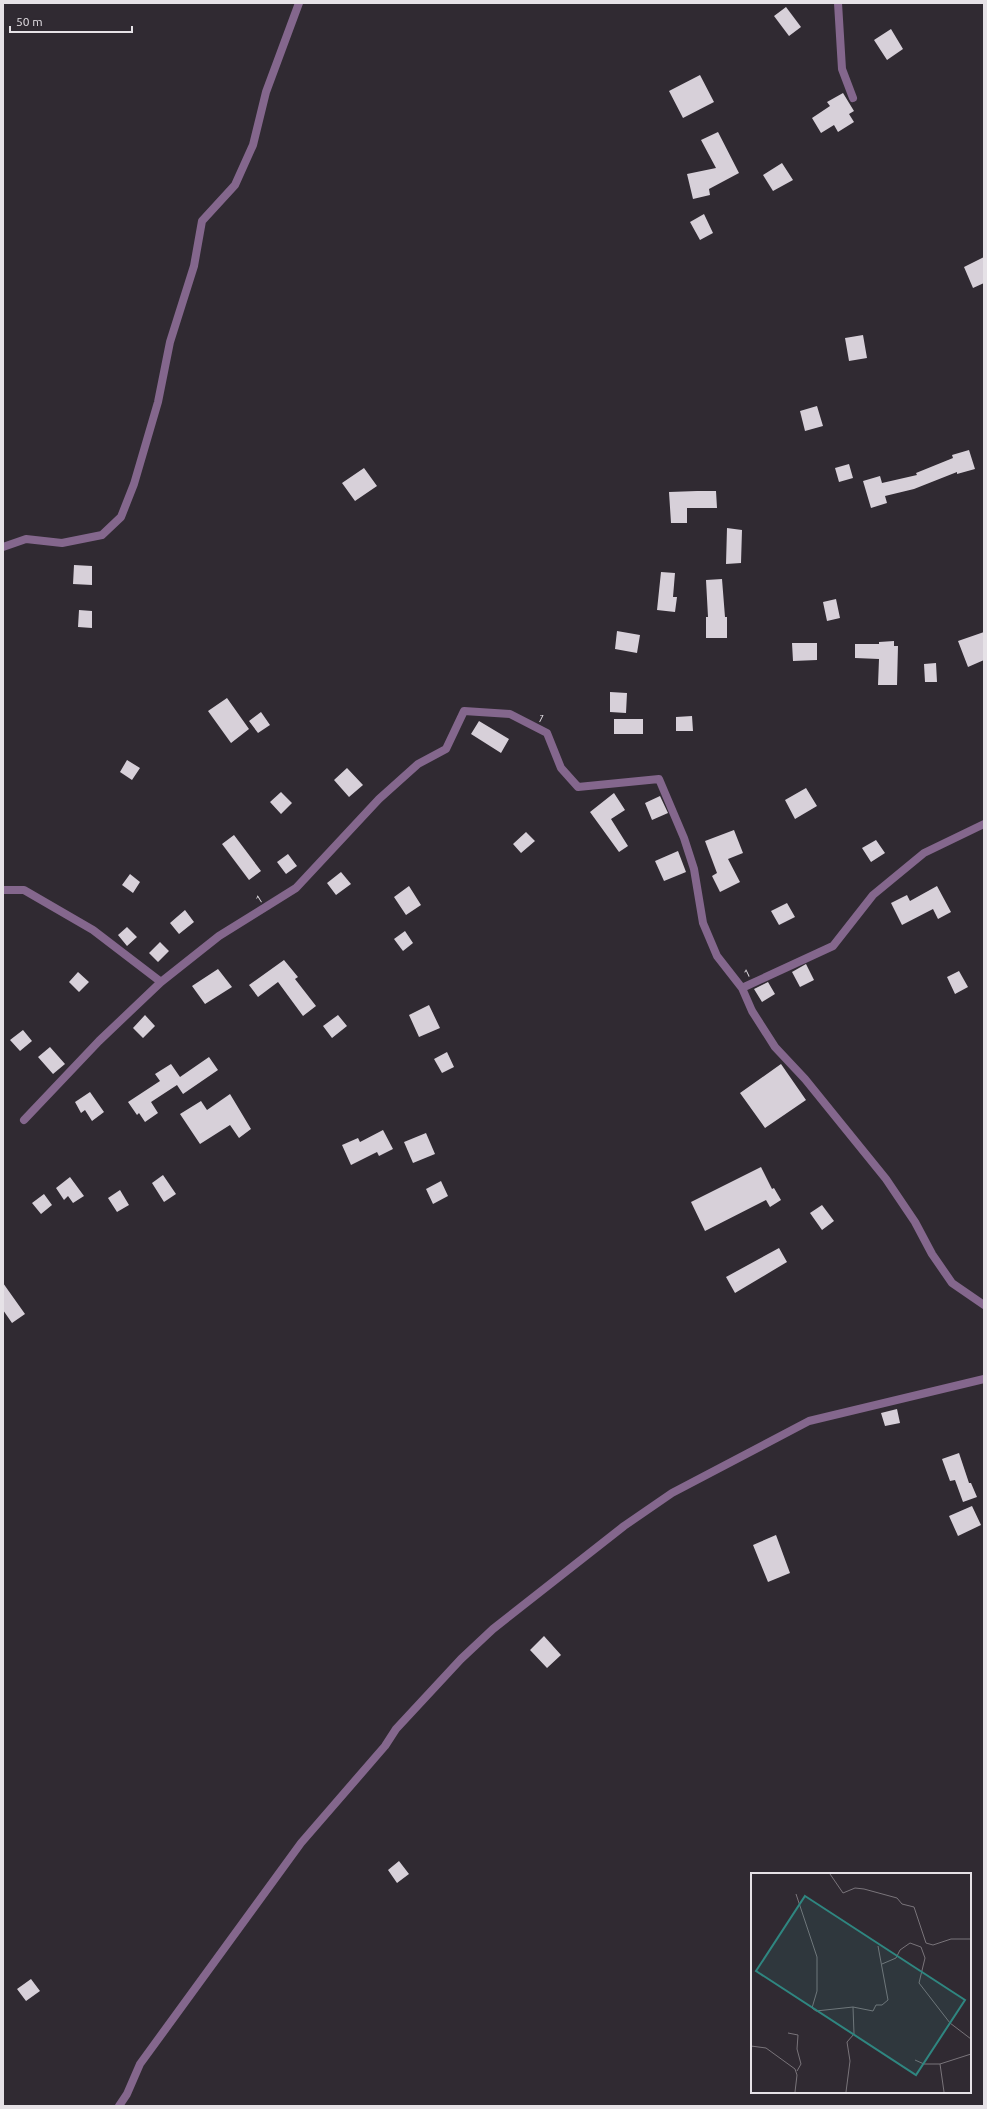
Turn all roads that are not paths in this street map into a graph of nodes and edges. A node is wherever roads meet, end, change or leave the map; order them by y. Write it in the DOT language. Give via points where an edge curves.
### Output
graph roads {
  1 [pos="299,3"];
  2 [pos="838,3"];
  3 [pos="853,98"];
  4 [pos="3,547"];
  5 [pos="984,824"];
  6 [pos="3,890"];
  7 [pos="161,982"];
  8 [pos="742,988"];
  9 [pos="24,1120"];
  10 [pos="984,1305"];
  11 [pos="984,1378"];
  12 [pos="119,2106"];
  1 -- 4 [label="street" via="266,92 253,145 235,185 202,221 194,266 170,342 158,402 134,484 121,517 102,535 62,544 26,539"];
  2 -- 3 [label="street" via="842,69"];
  5 -- 8 [label="street, 1" via="924,853 873,895 833,946"];
  6 -- 7 [label="street" via="24,890 93,930"];
  7 -- 8 [label="street, 1" via="218,936 296,888 379,799 418,764 446,749 464,711 510,714 547,733 561,768 578,786 659,779 694,869 703,923 717,956"];
  7 -- 9 [label="street, 1" via="99,1041"];
  8 -- 10 [label="street" via="752,1011 775,1047 805,1079 886,1178 952,1283"];
  11 -- 12 [label="street" via="810,1421 672,1493 624,1526 493,1629 461,1659 396,1729 385,1746 301,1843 140,2064"];
}
